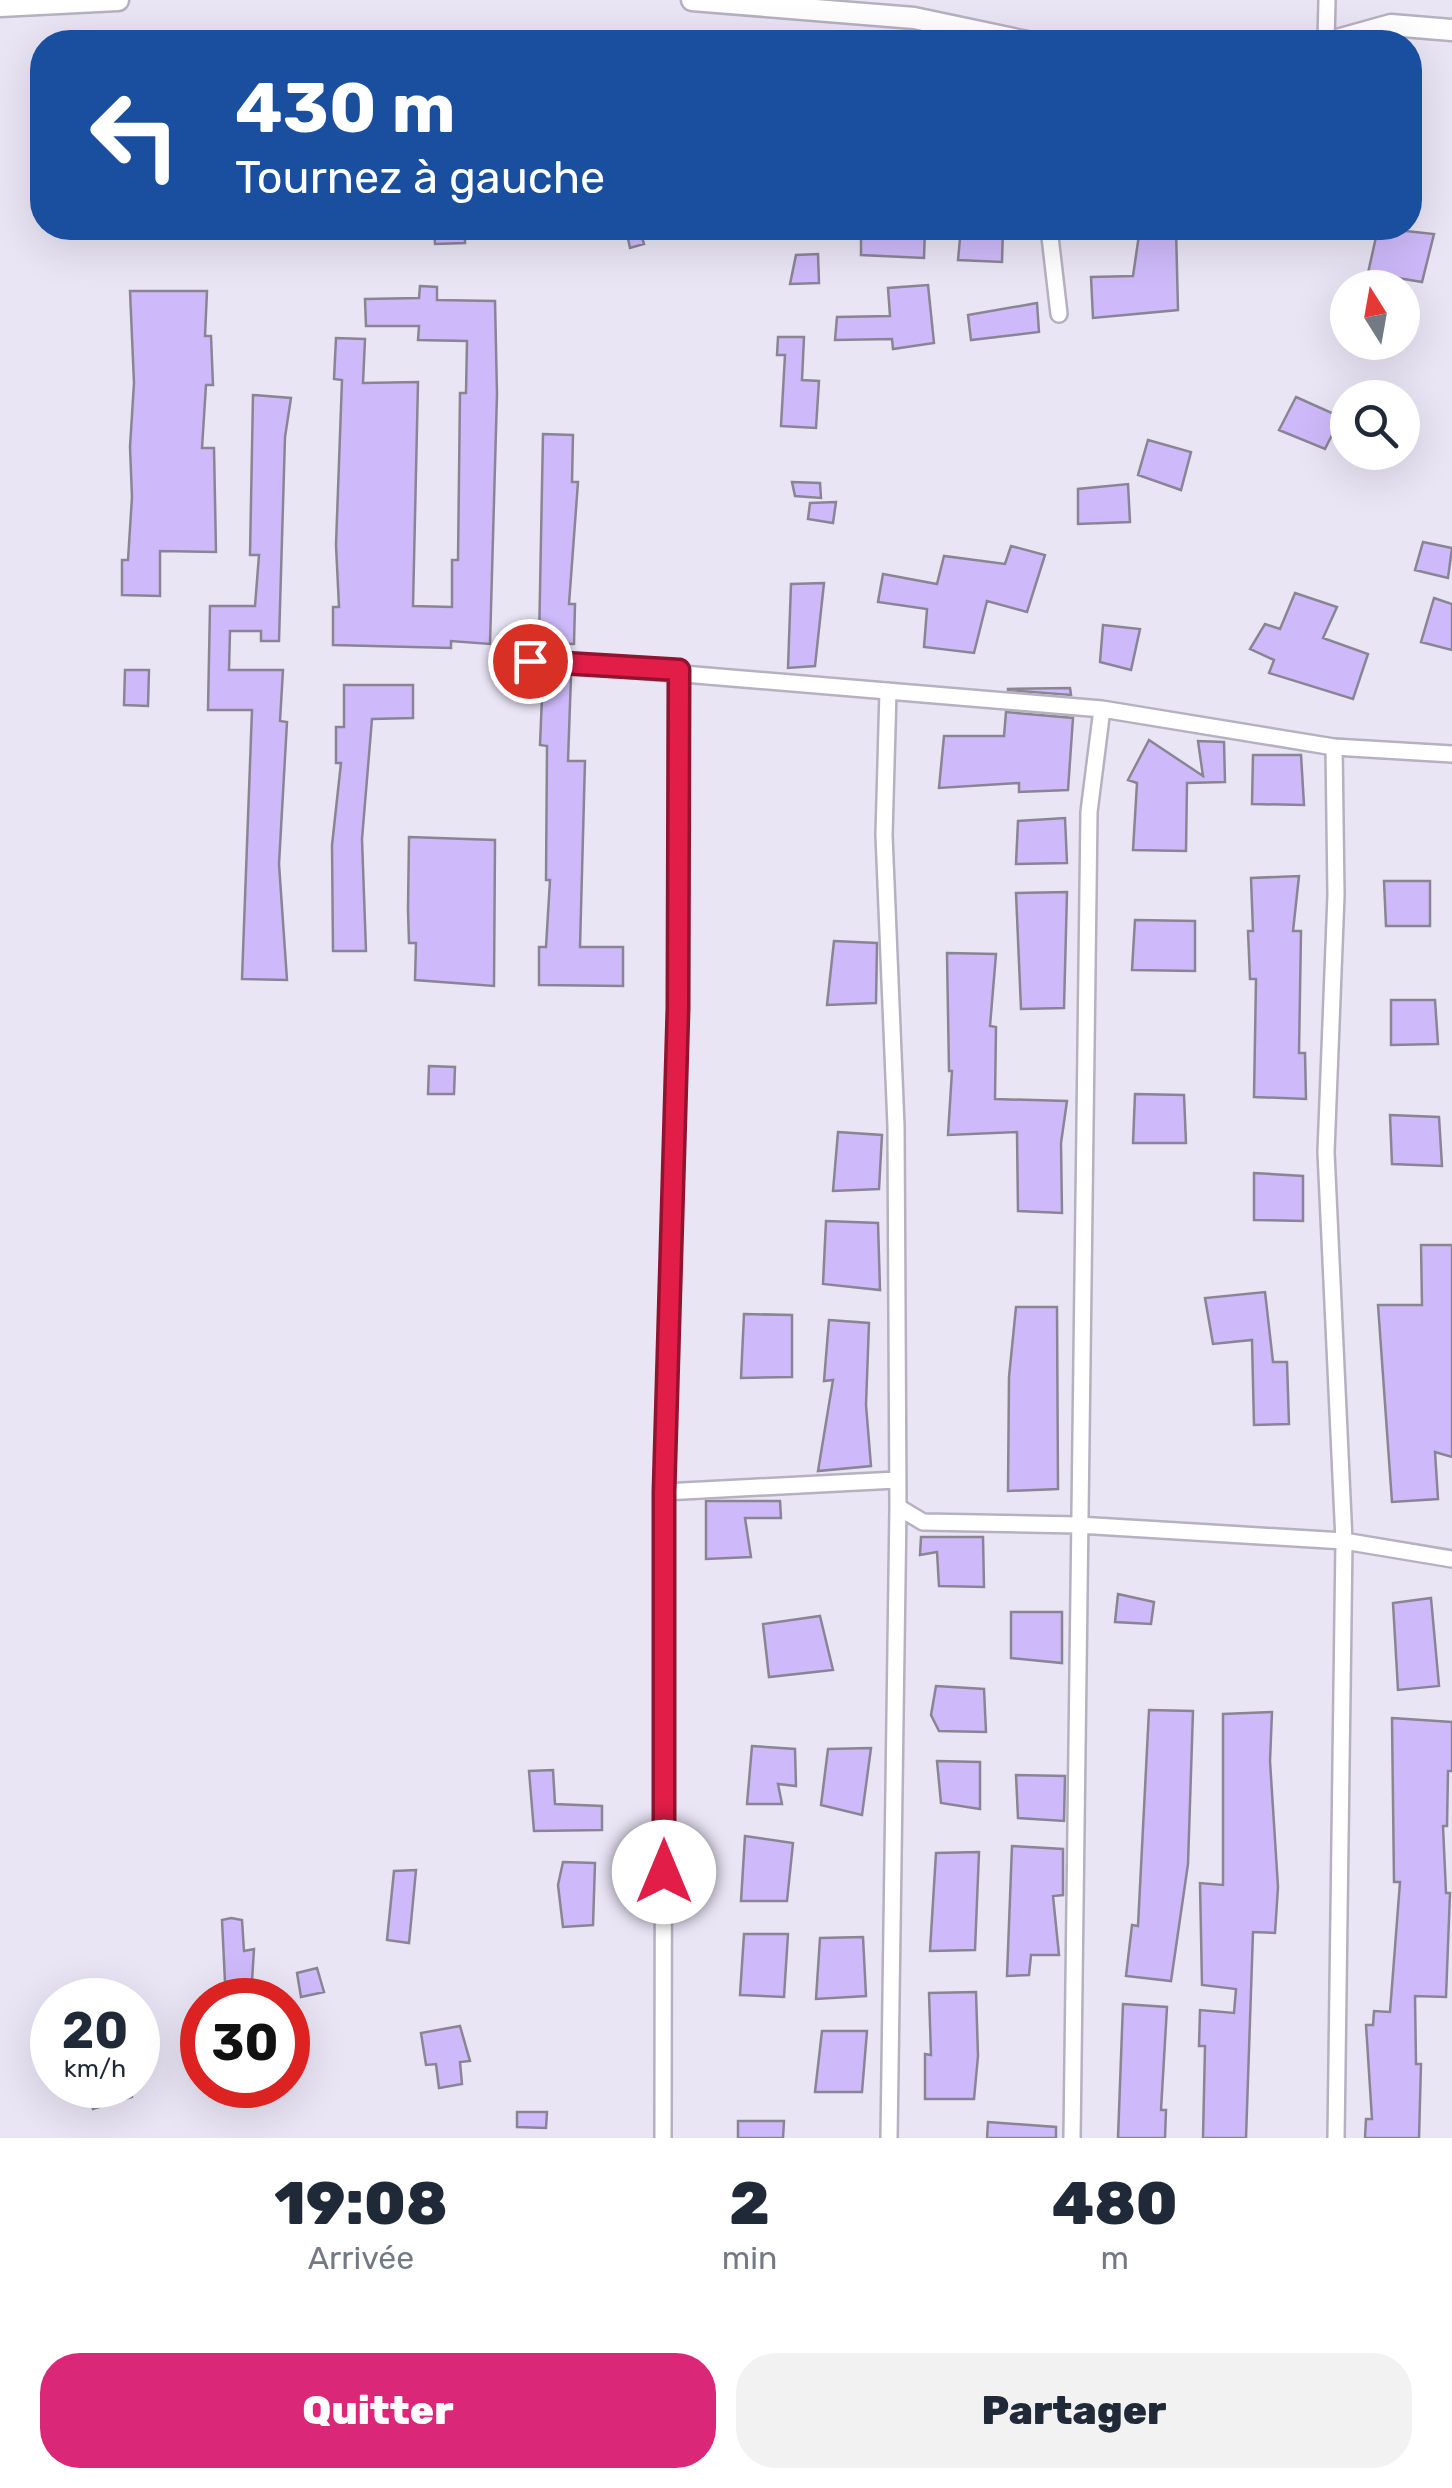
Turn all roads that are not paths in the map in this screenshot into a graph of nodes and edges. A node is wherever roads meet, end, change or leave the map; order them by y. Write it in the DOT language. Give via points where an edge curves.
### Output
graph roads {
  1 [pos="118,0"];
  2 [pos="692,0"];
  3 [pos="1327,0"];
  4 [pos="761,2"];
  5 [pos="0,6"];
  6 [pos="969,30"];
  7 [pos="1328,30"];
  8 [pos="1372,30"];
  9 [pos="1452,30"];
  10 [pos="1050,240"];
  11 [pos="1059,314"];
  12 [pos="530,661"];
  13 [pos="679,670"];
  14 [pos="888,691"];
  15 [pos="1102,709"];
  16 [pos="1334,748"];
  17 [pos="1452,754"];
  18 [pos="896,1480"];
  19 [pos="664,1492"];
  20 [pos="898,1507"];
  21 [pos="1078,1524"];
  22 [pos="1344,1541"];
  23 [pos="1452,1559"];
  24 [pos="663,2138"];
  25 [pos="889,2138"];
  26 [pos="1072,2138"];
  27 [pos="1336,2138"];
  1 -- 5 [label="street"];
  2 -- 4 [label="street"];
  3 -- 7 [label="street"];
  4 -- 6 [label="street"];
  8 -- 9 [label="street"];
  10 -- 11 [label="street"];
  12 -- 13 [label="street"];
  13 -- 14 [label="street"];
  13 -- 19 [label="street" via="678,1008"];
  14 -- 15 [label="street"];
  14 -- 18 [label="street" via="884,835 896,1126"];
  15 -- 16 [label="street"];
  15 -- 21 [label="street" via="1089,812"];
  16 -- 17 [label="street"];
  16 -- 22 [label="street" via="1326,1152"];
  18 -- 19 [label="street"];
  18 -- 20 [label="street"];
  19 -- 24 [label="street"];
  20 -- 21 [label="street" via="923,1522"];
  20 -- 25 [label="street"];
  21 -- 22 [label="street"];
  21 -- 26 [label="street"];
  22 -- 23 [label="street"];
  22 -- 27 [label="street"];
}
